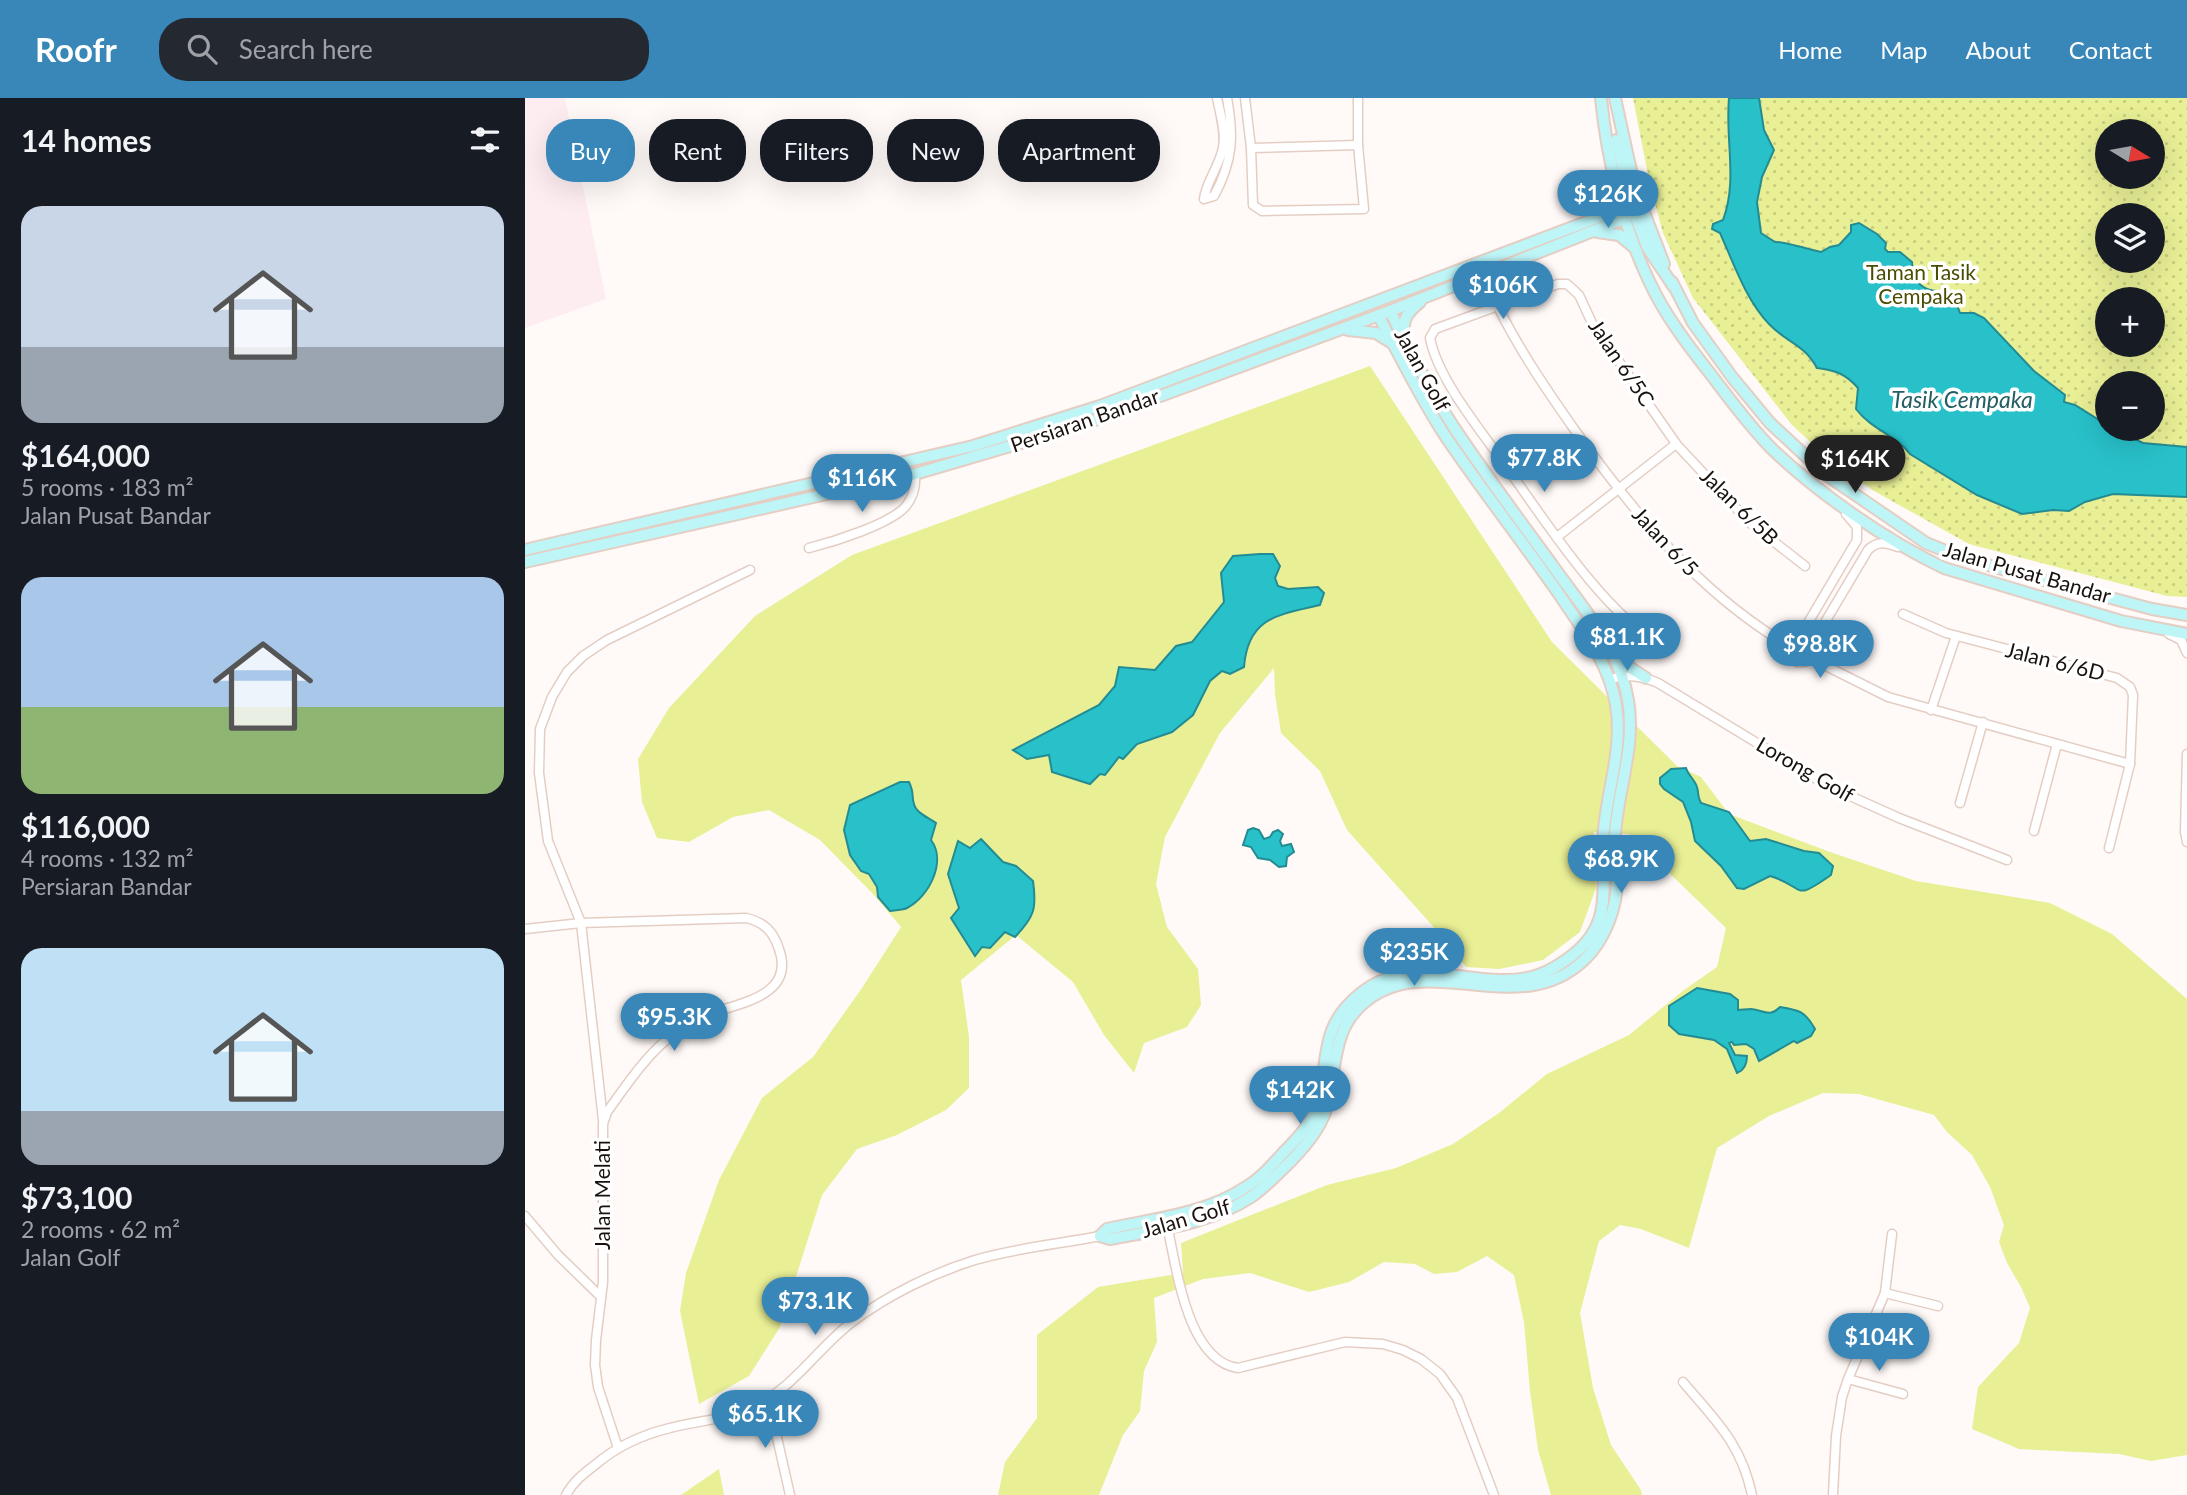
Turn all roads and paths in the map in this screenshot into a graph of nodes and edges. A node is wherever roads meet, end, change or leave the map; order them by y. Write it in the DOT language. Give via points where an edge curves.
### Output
graph roads {
  1 [pos="1217,98"];
  2 [pos="1227,98"];
  3 [pos="1245,98"];
  4 [pos="1358,98"];
  5 [pos="1601,98"];
  6 [pos="1615,102"];
  7 [pos="1358,145"];
  8 [pos="1251,148"];
  9 [pos="1611,168"];
  10 [pos="1627,212"];
  11 [pos="1583,223"];
  12 [pos="1593,232"];
  13 [pos="1637,251"];
  14 [pos="1462,268"];
  15 [pos="1674,287"];
  16 [pos="1428,296"];
  17 [pos="1498,307"];
  18 [pos="1383,311"];
  19 [pos="1303,328"];
  20 [pos="1338,330"];
  21 [pos="1399,343"];
  22 [pos="1456,429"];
  23 [pos="1447,437"];
  24 [pos="1676,444"];
  25 [pos="915,474"];
  26 [pos="1816,487"];
  27 [pos="1618,491"];
  28 [pos="1557,537"];
  29 [pos="809,548"];
  30 [pos="525,550"];
  31 [pos="1917,555"];
  32 [pos="525,562"];
  33 [pos="1805,566"];
  34 [pos="750,570"];
  35 [pos="1903,614"];
  36 [pos="2187,615"];
  37 [pos="2159,629"];
  38 [pos="2187,634"];
  39 [pos="1956,636"];
  40 [pos="1799,638"];
  41 [pos="1812,644"];
  42 [pos="1663,646"];
  43 [pos="1789,646"];
  44 [pos="2187,653"];
  45 [pos="1614,657"];
  46 [pos="1810,658"];
  47 [pos="1623,675"];
  48 [pos="1610,679"];
  49 [pos="1649,679"];
  50 [pos="1628,698"];
  51 [pos="1931,710"];
  52 [pos="1983,722"];
  53 [pos="2057,744"];
  54 [pos="2187,754"];
  55 [pos="2130,764"];
  56 [pos="1959,803"];
  57 [pos="2034,831"];
  58 [pos="2187,842"];
  59 [pos="2109,848"];
  60 [pos="2007,860"];
  61 [pos="581,923"];
  62 [pos="525,929"];
  63 [pos="603,1124"];
  64 [pos="1233,1201"];
  65 [pos="525,1216"];
  66 [pos="1166,1223"];
  67 [pos="1892,1234"];
  68 [pos="1100,1236"];
  69 [pos="1885,1293"];
  70 [pos="601,1297"];
  71 [pos="1938,1306"];
  72 [pos="1848,1378"];
  73 [pos="1683,1382"];
  74 [pos="1903,1394"];
  75 [pos="768,1398"];
  76 [pos="618,1448"];
  77 [pos="565,1495"];
  78 [pos="790,1495"];
  79 [pos="1494,1495"];
  80 [pos="1752,1495"];
  81 [pos="1833,1495"];
  1 -- 2 [label="street" via="1224,145 1204,199 1214,196 1228,167"];
  3 -- 8 [label="street"];
  4 -- 7 [label="street"];
  5 -- 9 [label="main road, Jalan Pusat Bandar"];
  6 -- 10 [label="main road"];
  6 -- 15 [label="main road, Jalan Pusat Bandar" via="1635,189"];
  7 -- 8 [label="street"];
  7 -- 8 [label="street" via="1364,209 1262,211 1253,205"];
  9 -- 10 [label="main road, Jalan Pusat Bandar"];
  9 -- 11 [label="main road" via="1609,202"];
  10 -- 11 [label="main road, Persiaran Bandar"];
  10 -- 12 [label="main road, Persiaran Bandar"];
  10 -- 13 [label="main road, Jalan Pusat Bandar"];
  10 -- 15 [label="main road"];
  11 -- 14 [label="main road, Persiaran Bandar"];
  12 -- 13 [label="main road" via="1619,235"];
  12 -- 16 [label="main road, Persiaran Bandar"];
  13 -- 26 [label="main road, Jalan Pusat Bandar" via="1668,316 1698,358 1764,439"];
  14 -- 18 [label="main road"];
  14 -- 19 [label="main road, Persiaran Bandar"];
  15 -- 36 [label="main road, Jalan Pusat Bandar" via="1693,323 1770,424 1825,474 1927,543 1965,559 2152,610"];
  16 -- 18 [label="main road, Persiaran Bandar"];
  16 -- 21 [label="main road" via="1405,317"];
  17 -- 24 [label="street, Jalan 6/5C" via="1567,284 1579,295 1592,323"];
  17 -- 27 [label="street, Jalan 6/5" via="1528,364"];
  17 -- 28 [label="street" via="1436,329 1430,338 1433,351 1459,400"];
  18 -- 19 [label="main road"];
  18 -- 20 [label="main road, Persiaran Bandar"];
  18 -- 21 [label="main road, Jalan Golf"];
  19 -- 30 [label="main road, Persiaran Bandar" via="1100,406 973,446"];
  20 -- 21 [label="main road" via="1360,329"];
  20 -- 25 [label="main road, Persiaran Bandar" via="1082,425"];
  21 -- 22 [label="main road, Jalan Golf"];
  21 -- 23 [label="main road, Jalan Golf" via="1417,390"];
  22 -- 23 [label="main road"];
  22 -- 45 [label="main road, Jalan Golf"];
  23 -- 48 [label="main road, Jalan Golf" via="1589,638"];
  24 -- 27 [label="street"];
  24 -- 33 [label="street, Jalan 6/5B" via="1750,523"];
  25 -- 29 [label="street" via="914,492 901,511 838,541"];
  25 -- 32 [label="main road, Persiaran Bandar"];
  26 -- 31 [label="main road, Jalan Pusat Bandar"];
  26 -- 40 [label="street" via="1853,521 1858,533"];
  27 -- 28 [label="street"];
  27 -- 43 [label="street, Jalan 6/5" via="1690,572"];
  28 -- 42 [label="street" via="1622,614"];
  31 -- 37 [label="main road, Jalan Pusat Bandar" via="1970,577"];
  31 -- 41 [label="street" via="1887,543 1873,545"];
  34 -- 61 [label="street" via="607,640 583,656 552,697 541,729 539,773 548,841"];
  35 -- 39 [label="street, Jalan 6/6D"];
  37 -- 38 [label="main road, Jalan Pusat Bandar"];
  37 -- 44 [label="street, Jalan Pusat Bandar" via="2181,640"];
  39 -- 51 [label="street"];
  39 -- 55 [label="street, Jalan 6/6D" via="2124,682 2133,695"];
  40 -- 41 [label="street"];
  40 -- 43 [label="street"];
  41 -- 46 [label="street"];
  43 -- 46 [label="street" via="1794,660 1801,663"];
  45 -- 47 [label="main road, Jalan Golf"];
  45 -- 49 [label="main road"];
  46 -- 51 [label="street" via="1888,697"];
  47 -- 48 [label="street, Lorong Golf"];
  47 -- 49 [label="street, Lorong Golf"];
  47 -- 50 [label="main road, Jalan Golf"];
  48 -- 64 [label="main road, Jalan Golf" via="1618,725 1604,828 1605,894 1602,912 1588,939 1561,964 1525,979 1418,971 1396,975 1362,992 1330,1034 1319,1099 1308,1125"];
  49 -- 50 [label="main road" via="1634,687"];
  49 -- 60 [label="street, Lorong Golf" via="1828,786"];
  50 -- 64 [label="main road, Jalan Golf" via="1630,742 1615,834 1615,898 1607,925 1585,960 1547,984 1506,988 1420,982 1391,988 1367,1000 1348,1020 1338,1042 1330,1097 1317,1129 1269,1183"];
  51 -- 52 [label="street"];
  52 -- 53 [label="street"];
  52 -- 56 [label="street"];
  53 -- 55 [label="street"];
  53 -- 57 [label="street"];
  54 -- 58 [label="street"];
  55 -- 59 [label="street, Jalan 6/6D"];
  61 -- 62 [label="street, Jalan Melati"];
  61 -- 63 [label="street"];
  61 -- 63 [label="street, Jalan Melati" via="758,921 769,928 782,966 779,979 752,1001 705,1016 671,1035 620,1094"];
  63 -- 70 [label="street, Jalan Melati"];
  64 -- 66 [label="main road, Jalan Golf" via="1210,1216"];
  65 -- 70 [label="street"];
  66 -- 68 [label="main road, Jalan Golf" via="1110,1239"];
  66 -- 79 [label="street" via="1189,1317 1217,1359 1231,1367 1246,1367 1345,1342 1383,1343 1403,1350 1440,1374 1457,1398"];
  67 -- 69 [label="street"];
  68 -- 75 [label="street, Jalan Golf" via="976,1260 912,1286 851,1322"];
  69 -- 71 [label="street"];
  69 -- 72 [label="street"];
  70 -- 76 [label="street, Jalan Melati" via="595,1365"];
  72 -- 74 [label="street"];
  72 -- 81 [label="street" via="1838,1416"];
  73 -- 80 [label="street" via="1734,1442"];
  75 -- 76 [label="street, Jalan Golf" via="734,1415 650,1433"];
  75 -- 78 [label="street"];
  76 -- 77 [label="street, Jalan Golf" via="573,1483"];
}
